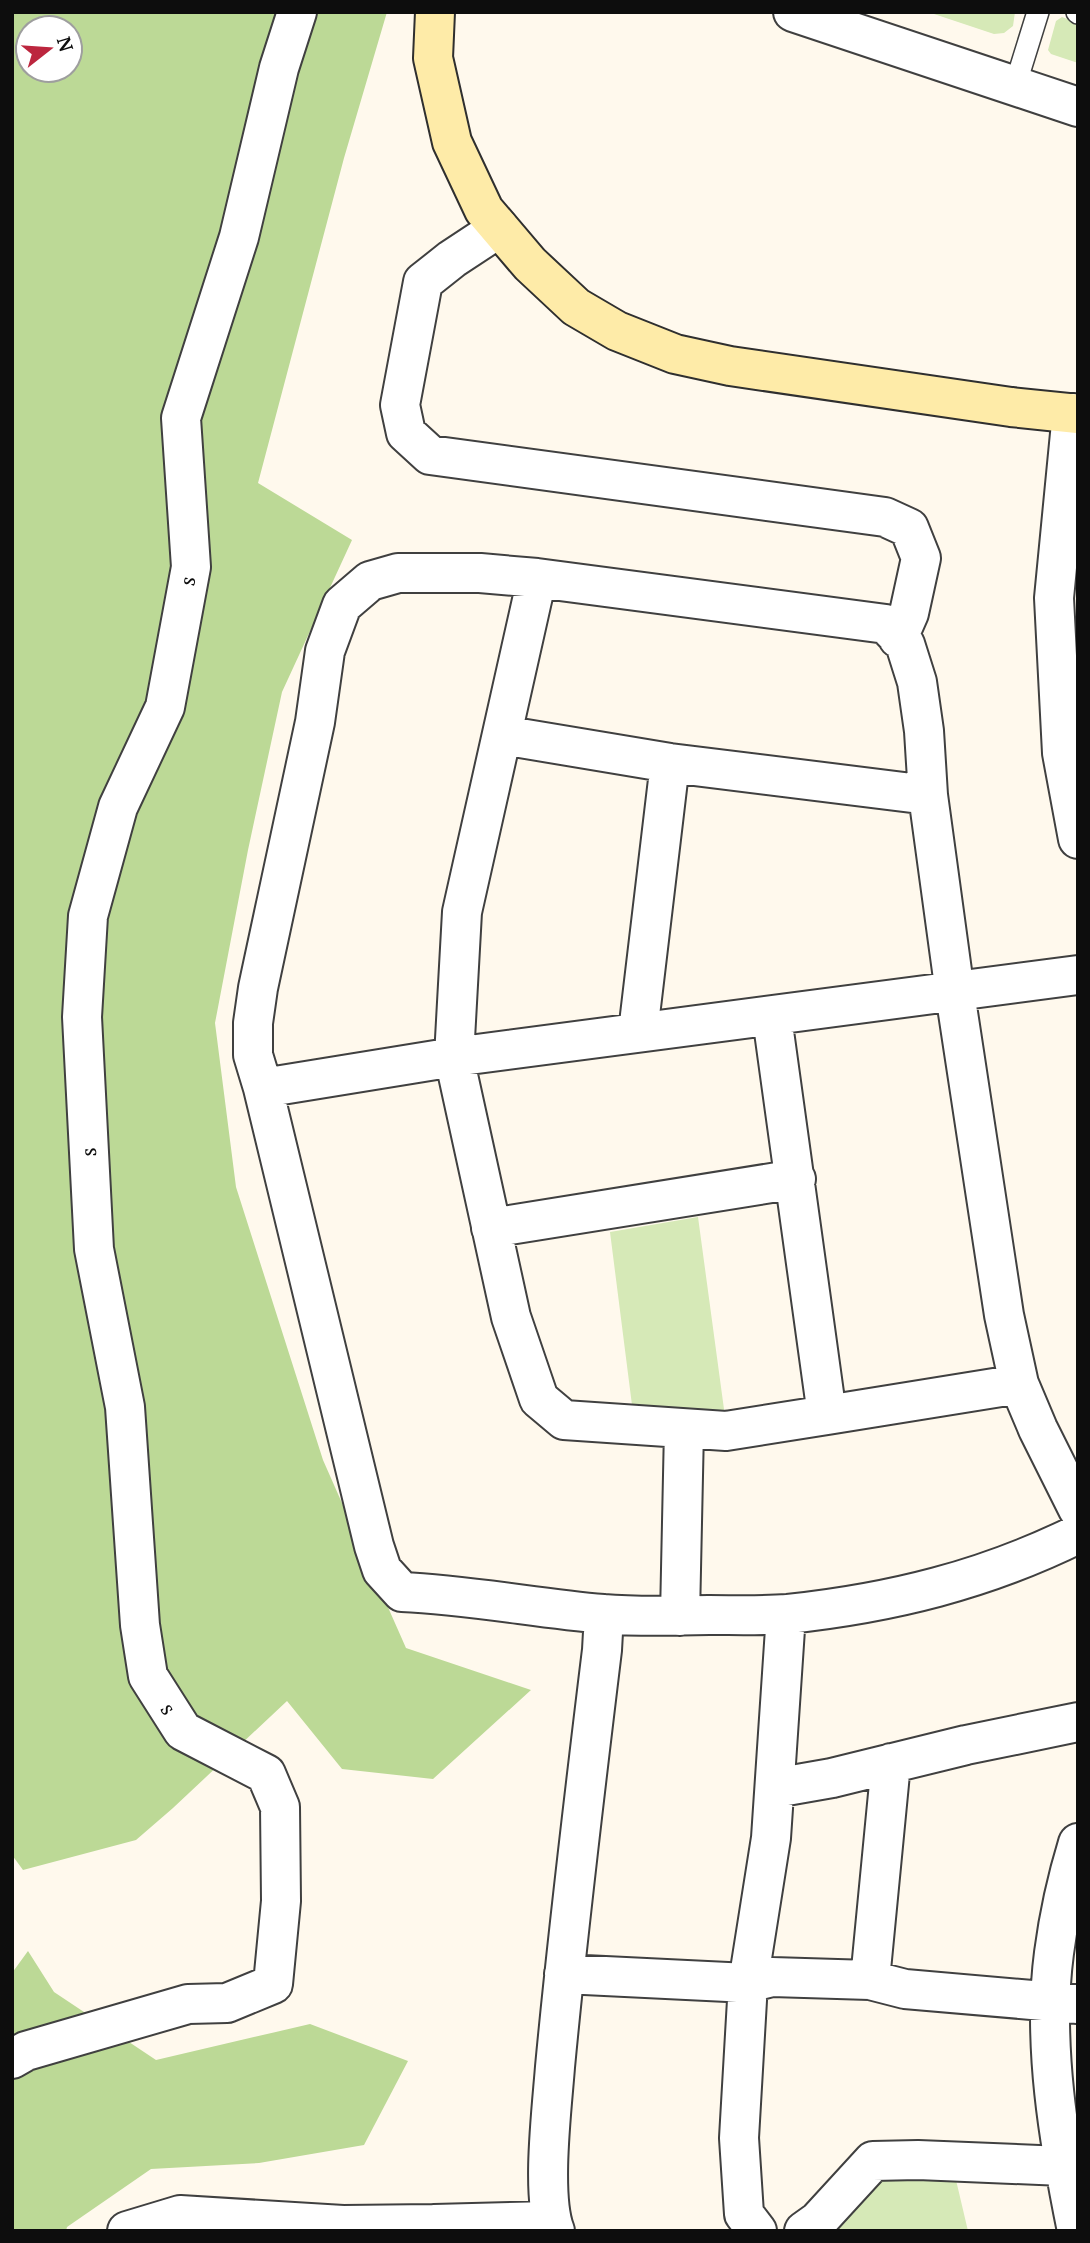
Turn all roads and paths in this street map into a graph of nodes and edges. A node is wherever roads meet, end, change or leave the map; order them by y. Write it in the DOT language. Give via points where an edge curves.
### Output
graph roads {
  1 [pos="297,12"];
  2 [pos="435,12"];
  3 [pos="793,12"];
  4 [pos="1038,12"];
  5 [pos="879,26"];
  6 [pos="1014,86"];
  7 [pos="1078,107"];
  8 [pos="499,228"];
  9 [pos="1075,414"];
  10 [pos="537,578"];
  11 [pos="898,638"];
  12 [pos="1067,643"];
  13 [pos="502,736"];
  14 [pos="670,764"];
  15 [pos="928,795"];
  16 [pos="1078,839"];
  17 [pos="1078,975"];
  18 [pos="956,993"];
  19 [pos="772,1017"];
  20 [pos="638,1032"];
  21 [pos="454,1057"];
  22 [pos="263,1088"];
  23 [pos="796,1179"];
  24 [pos="491,1228"];
  25 [pos="1019,1384"];
  26 [pos="827,1415"];
  27 [pos="684,1429"];
  28 [pos="1078,1509"];
  29 [pos="1078,1534"];
  30 [pos="604,1614"];
  31 [pos="786,1614"];
  32 [pos="680,1616"];
  33 [pos="1078,1722"];
  34 [pos="891,1763"];
  35 [pos="775,1788"];
  36 [pos="1078,1843"];
  37 [pos="564,1975"];
  38 [pos="870,1980"];
  39 [pos="748,1983"];
  40 [pos="1064,2003"];
  41 [pos="12,2059"];
  42 [pos="1063,2166"];
  43 [pos="553,2226"];
  44 [pos="434,2227"];
  45 [pos="127,2231"];
  46 [pos="757,2231"];
  47 [pos="804,2231"];
  48 [pos="1077,2231"];
  1 -- 41 [label="street, s" via="239,237 181,418 191,566 165,706 118,807 88,916 82,1017 94,1250 125,1407 140,1625 148,1676 183,1731 266,1774 281,1807 281,1901 273,1984 227,2003 188,2004"];
  2 -- 8 [label="street" via="433,58 452,142 484,210"];
  3 -- 5 [label="street"];
  4 -- 6 [label="lane"];
  5 -- 6 [label="street"];
  6 -- 7 [label="street"];
  8 -- 9 [label="street" via="576,307 617,331 676,354 730,366"];
  8 -- 11 [label="street" via="423,282 400,405 407,433 430,455 885,517 909,528 921,558 909,613"];
  9 -- 12 [label="street" via="1054,598"];
  10 -- 11 [label="street" via="886,624"];
  10 -- 13 [label="street"];
  10 -- 22 [label="street" via="398,573 370,581 342,605 325,650 315,722 258,988 253,1055"];
  11 -- 15 [label="street" via="905,645 916,682"];
  12 -- 16 [label="street" via="1062,752"];
  13 -- 14 [label="street"];
  13 -- 21 [label="street" via="462,912"];
  14 -- 15 [label="street"];
  14 -- 20 [label="street"];
  15 -- 18 [label="street"];
  17 -- 18 [label="street"];
  18 -- 19 [label="street"];
  18 -- 25 [label="street" via="1002,1302"];
  19 -- 20 [label="street"];
  19 -- 23 [label="street"];
  20 -- 21 [label="street"];
  21 -- 22 [label="street"];
  21 -- 24 [label="street"];
  22 -- 30 [label="street" via="382,1570 402,1592"];
  23 -- 24 [label="street"];
  23 -- 26 [label="street"];
  24 -- 27 [label="street" via="511,1317 539,1399 564,1420"];
  25 -- 26 [label="street"];
  25 -- 28 [label="street"];
  26 -- 27 [label="street" via="726,1431"];
  27 -- 32 [label="street"];
  29 -- 31 [label="street" via="1004,1567 937,1588"];
  30 -- 32 [label="street"];
  30 -- 37 [label="street"];
  31 -- 32 [label="street"];
  31 -- 35 [label="street"];
  33 -- 34 [label="street"];
  34 -- 35 [label="street"];
  34 -- 38 [label="street"];
  35 -- 39 [label="street"];
  36 -- 40 [label="street" via="1054,1955"];
  37 -- 39 [label="street"];
  37 -- 43 [label="street" via="551,2120"];
  38 -- 39 [label="street" via="772,1977"];
  38 -- 40 [label="street" via="905,1989"];
  39 -- 46 [label="street" via="739,2138 744,2214"];
  40 -- 42 [label="street" via="1052,2059"];
  42 -- 47 [label="street" via="873,2161"];
  42 -- 48 [label="street"];
  43 -- 44 [label="street"];
  44 -- 45 [label="street" via="180,2216"];
}
